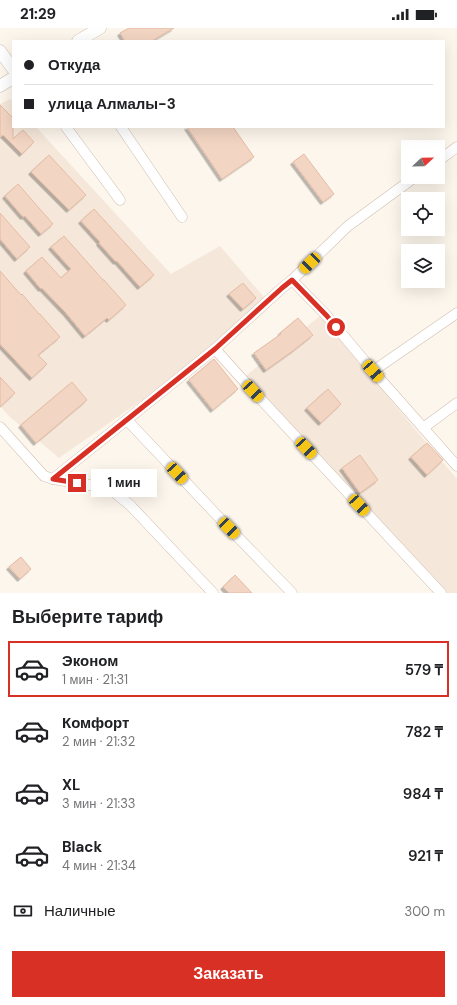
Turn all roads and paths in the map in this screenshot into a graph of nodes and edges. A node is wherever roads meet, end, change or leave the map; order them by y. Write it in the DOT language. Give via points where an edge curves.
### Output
graph roads {
  1 [pos="100,28"];
  2 [pos="80,40"];
  3 [pos="0,51"];
  4 [pos="12,68"];
  5 [pos="12,79"];
  6 [pos="0,86"];
  7 [pos="67,128"];
  8 [pos="122,128"];
  9 [pos="457,147"];
  10 [pos="445,156"];
  11 [pos="405,184"];
  12 [pos="120,200"];
  13 [pos="182,217"];
  14 [pos="292,280"];
  15 [pos="457,313"];
  16 [pos="215,349"];
  17 [pos="373,371"];
  18 [pos="457,403"];
  19 [pos="127,420"];
  20 [pos="0,427"];
  21 [pos="423,428"];
  22 [pos="457,466"];
  23 [pos="48,477"];
  24 [pos="213,593"];
  25 [pos="292,593"];
  26 [pos="441,593"];
  1 -- 2 [label="street"];
  3 -- 4 [label="street"];
  5 -- 6 [label="street"];
  7 -- 12 [label="street"];
  8 -- 13 [label="street"];
  9 -- 10 [label="street"];
  11 -- 14 [label="street" via="348,226"];
  14 -- 16 [label="street"];
  14 -- 17 [label="street" via="327,316"];
  15 -- 17 [label="street"];
  16 -- 19 [label="street"];
  16 -- 26 [label="street"];
  17 -- 21 [label="street"];
  18 -- 21 [label="street"];
  19 -- 23 [label="street"];
  19 -- 25 [label="street"];
  20 -- 23 [label="street"];
  21 -- 22 [label="street"];
  23 -- 24 [label="street" via="114,492 130,505"];
}
